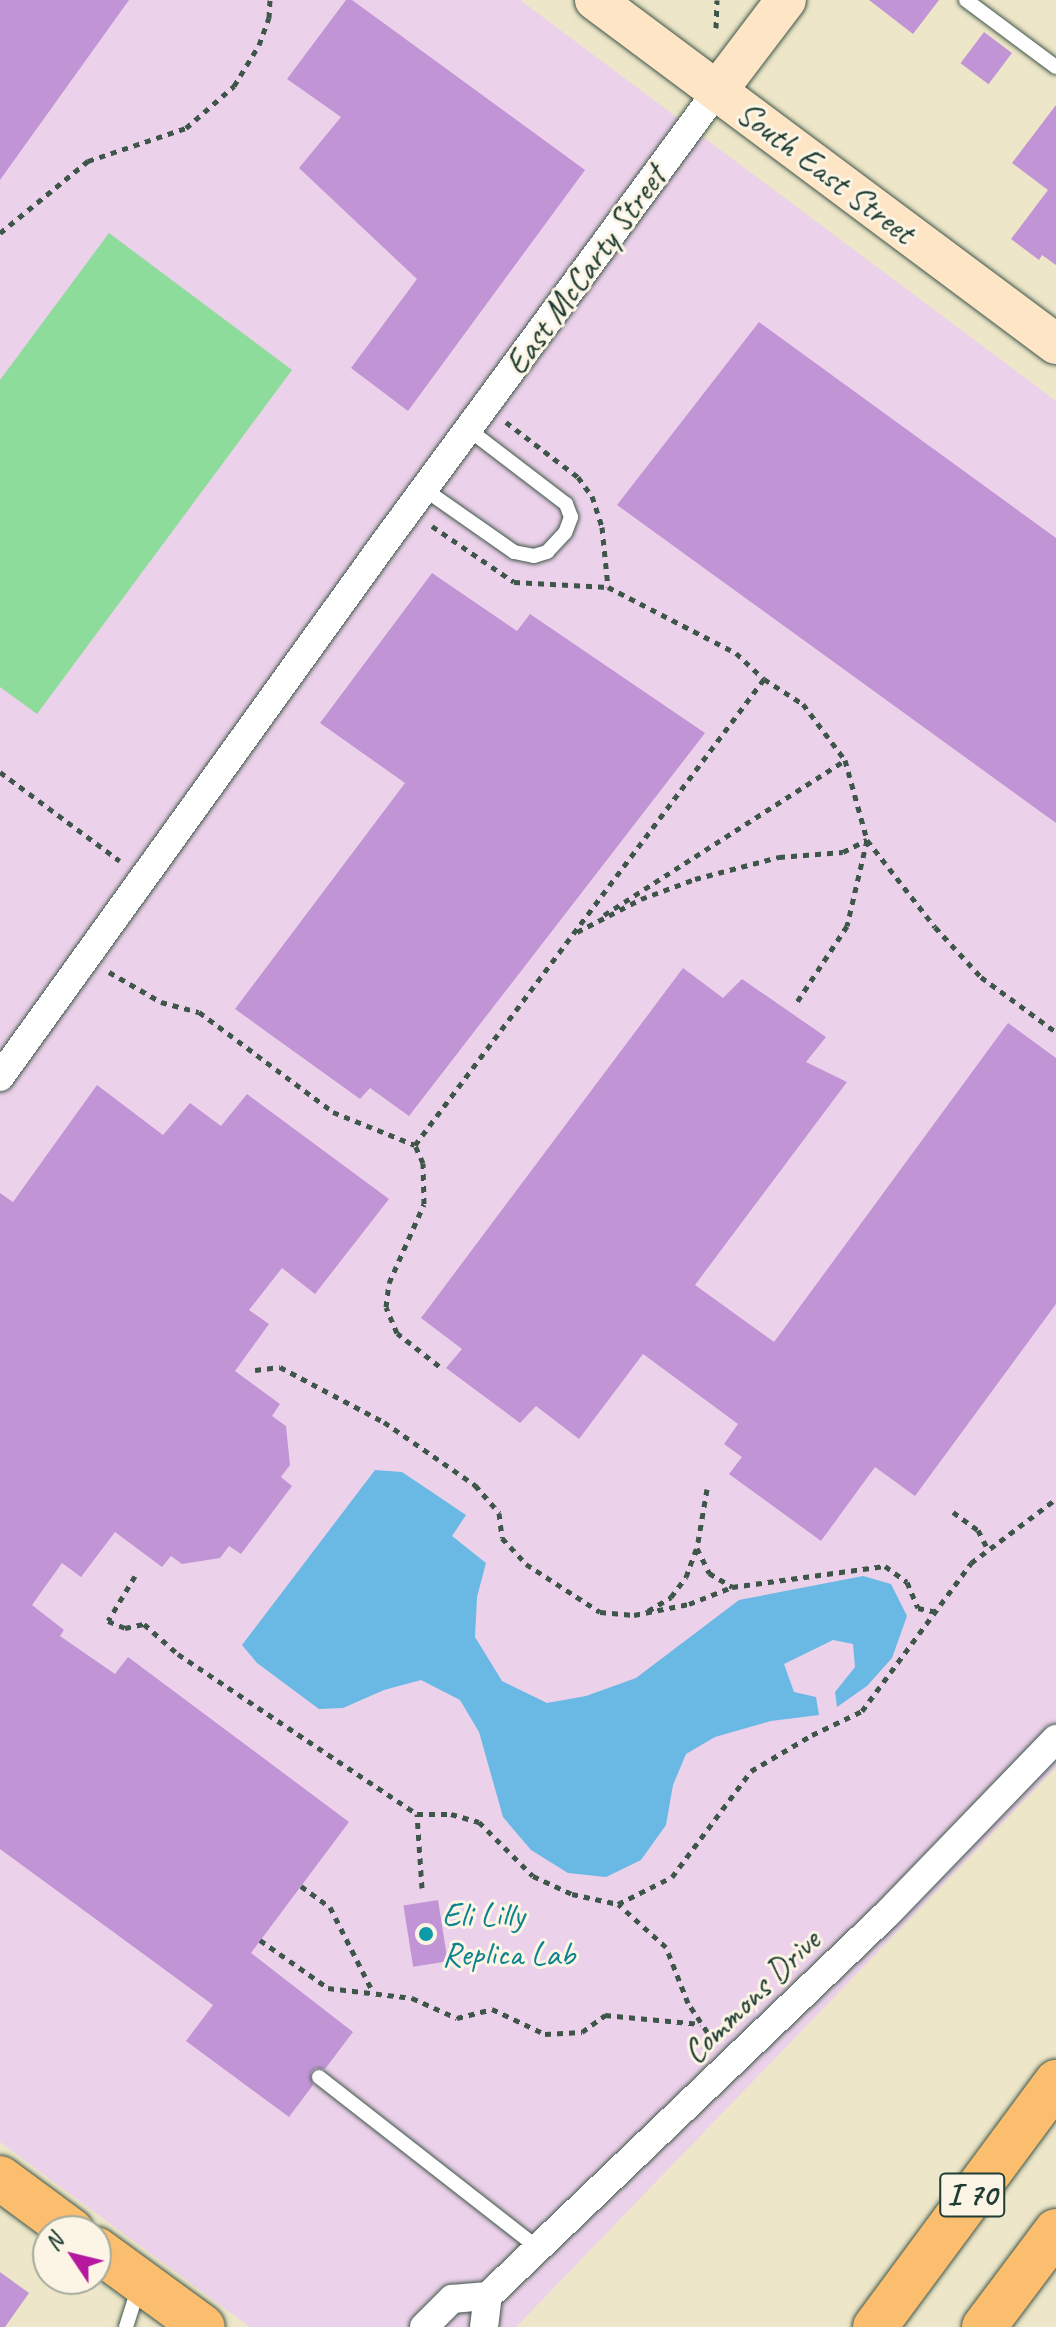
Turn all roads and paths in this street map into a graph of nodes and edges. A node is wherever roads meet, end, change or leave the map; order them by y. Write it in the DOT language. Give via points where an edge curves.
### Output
graph roads {
  1 [pos="270,0"];
  2 [pos="595,0"];
  3 [pos="717,0"];
  4 [pos="786,0"];
  5 [pos="966,0"];
  6 [pos="716,28"];
  7 [pos="1056,67"];
  8 [pos="717,91"];
  9 [pos="0,233"];
  10 [pos="1056,344"];
  11 [pos="468,429"];
  12 [pos="417,499"];
  13 [pos="764,679"];
  14 [pos="845,760"];
  15 [pos="0,772"];
  16 [pos="867,840"];
  17 [pos="143,878"];
  18 [pos="573,935"];
  19 [pos="86,957"];
  20 [pos="795,1005"];
  21 [pos="1056,1032"];
  22 [pos="0,1077"];
  23 [pos="415,1145"];
  24 [pos="439,1366"];
  25 [pos="255,1370"];
  26 [pos="707,1489"];
  27 [pos="1056,1499"];
  28 [pos="953,1512"];
  29 [pos="697,1548"];
  30 [pos="988,1550"];
  31 [pos="135,1576"];
  32 [pos="732,1587"];
  33 [pos="937,1612"];
  34 [pos="646,1613"];
  35 [pos="1056,1739"];
  36 [pos="417,1814"];
  37 [pos="301,1886"];
  38 [pos="422,1888"];
  39 [pos="618,1904"];
  40 [pos="260,1940"];
  41 [pos="374,1993"];
  42 [pos="702,2024"];
  43 [pos="729,2067"];
  44 [pos="319,2077"];
  45 [pos="1056,2082"];
  46 [pos="0,2178"];
  47 [pos="50,2215"];
  48 [pos="1056,2231"];
  49 [pos="540,2249"];
  50 [pos="112,2260"];
  51 [pos="141,2281"];
  52 [pos="488,2296"];
  53 [pos="878,2321"];
  54 [pos="126,2327"];
  55 [pos="203,2327"];
  56 [pos="424,2327"];
  57 [pos="484,2327"];
  58 [pos="984,2327"];
  1 -- 9 [label="path" via="259,45 234,86 186,128 88,161"];
  2 -- 8 [label="main road, South East Street"];
  3 -- 6 [label="path"];
  4 -- 8 [label="main road, East McCarty Street"];
  5 -- 7 [label="lane"];
  8 -- 10 [label="main road, South East Street"];
  8 -- 11 [label="street, East McCarty Street"];
  11 -- 12 [label="street, East McCarty Street"];
  11 -- 12 [label="lane" via="566,504 571,517 565,533 547,552 514,552"];
  12 -- 13 [label="path" via="502,577 534,585 608,587 736,653"];
  12 -- 17 [label="street, East McCarty Street"];
  13 -- 14 [label="path" via="803,704"];
  13 -- 18 [label="path"];
  14 -- 16 [label="path"];
  14 -- 18 [label="path"];
  15 -- 17 [label="path"];
  16 -- 18 [label="path" via="843,852 779,857 695,879 641,899"];
  16 -- 20 [label="path" via="847,926"];
  16 -- 21 [label="path" via="981,977"];
  17 -- 19 [label="street, East McCarty Street"];
  18 -- 23 [label="path"];
  19 -- 22 [label="street, East McCarty Street"];
  19 -- 23 [label="path" via="161,1002 199,1012 333,1112"];
  23 -- 24 [label="path" via="423,1163 424,1204 389,1283 386,1307 397,1333"];
  25 -- 34 [label="path" via="280,1367 384,1422 475,1485 499,1513 502,1538 526,1564 600,1612"];
  26 -- 29 [label="path"];
  27 -- 30 [label="path"];
  28 -- 30 [label="path" via="978,1530"];
  29 -- 32 [label="path" via="709,1573"];
  29 -- 34 [label="path" via="671,1597"];
  30 -- 33 [label="path" via="971,1563"];
  31 -- 36 [label="path" via="108,1621 125,1628 144,1624 178,1654"];
  32 -- 33 [label="path" via="885,1566 907,1582 918,1608"];
  32 -- 34 [label="path"];
  33 -- 39 [label="path" via="862,1711 751,1771 672,1877"];
  35 -- 43 [label="street, Commons Drive"];
  36 -- 38 [label="path"];
  36 -- 39 [label="path" via="451,1814 479,1822 533,1876 572,1894"];
  37 -- 41 [label="path" via="330,1907"];
  39 -- 42 [label="path" via="666,1947"];
  40 -- 41 [label="path" via="328,1988"];
  41 -- 42 [label="path" via="412,1998 457,2018 492,2009 545,2034 582,2032 605,2015"];
  42 -- 43 [label="path"];
  43 -- 49 [label="street, Commons Drive"];
  44 -- 49 [label="lane"];
  45 -- 53 [label="main road, I 70"];
  46 -- 47 [label="main road"];
  48 -- 58 [label="main road, I 70"];
  49 -- 52 [label="street, Commons Drive"];
  50 -- 51 [label="main road"];
  51 -- 54 [label="lane"];
  51 -- 55 [label="main road"];
  52 -- 56 [label="street" via="452,2299"];
  52 -- 57 [label="street"];
}
